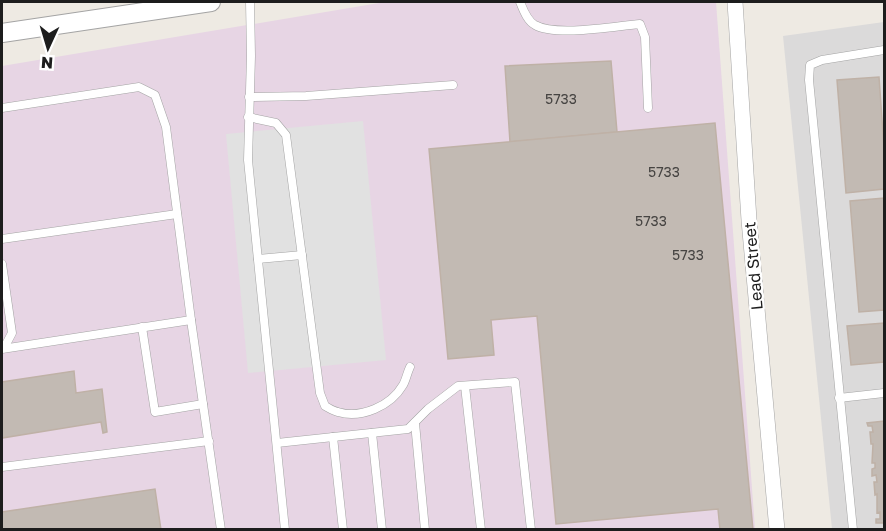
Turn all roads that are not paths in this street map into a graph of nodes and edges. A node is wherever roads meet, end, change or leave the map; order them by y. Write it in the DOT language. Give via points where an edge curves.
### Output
graph roads {
  1 [pos="211,2"];
  2 [pos="250,2"];
  3 [pos="520,2"];
  4 [pos="735,2"];
  5 [pos="2,33"];
  6 [pos="885,50"];
  7 [pos="453,85"];
  8 [pos="249,97"];
  9 [pos="2,108"];
  10 [pos="648,108"];
  11 [pos="249,117"];
  12 [pos="177,214"];
  13 [pos="2,239"];
  14 [pos="302,255"];
  15 [pos="258,259"];
  16 [pos="2,264"];
  17 [pos="191,320"];
  18 [pos="142,327"];
  19 [pos="2,348"];
  20 [pos="410,367"];
  21 [pos="465,386"];
  22 [pos="885,393"];
  23 [pos="839,398"];
  24 [pos="203,404"];
  25 [pos="415,423"];
  26 [pos="372,433"];
  27 [pos="333,437"];
  28 [pos="208,441"];
  29 [pos="276,444"];
  30 [pos="2,467"];
  31 [pos="221,530"];
  32 [pos="285,530"];
  33 [pos="344,530"];
  34 [pos="382,530"];
  35 [pos="425,530"];
  36 [pos="481,530"];
  37 [pos="531,530"];
  38 [pos="777,530"];
  39 [pos="854,530"];
  1 -- 5 [label="street"];
  2 -- 8 [label="lane"];
  3 -- 10 [label="lane" via="535,25 559,31 640,24 645,37"];
  4 -- 38 [label="street, Lead Street" via="748,220"];
  6 -- 23 [label="lane" via="810,65"];
  7 -- 8 [label="lane"];
  8 -- 11 [label="lane"];
  9 -- 12 [label="lane" via="139,87 155,95 166,127"];
  11 -- 14 [label="lane" via="276,123 286,135"];
  11 -- 15 [label="lane" via="248,160"];
  12 -- 13 [label="lane"];
  12 -- 17 [label="lane"];
  14 -- 15 [label="lane"];
  14 -- 20 [label="lane" via="325,406 338,412 370,411 390,401 403,385"];
  15 -- 29 [label="lane"];
  16 -- 19 [label="lane" via="12,333"];
  17 -- 18 [label="lane"];
  17 -- 24 [label="lane"];
  18 -- 19 [label="lane"];
  18 -- 24 [label="lane" via="155,412"];
  21 -- 25 [label="lane" via="458,386"];
  21 -- 36 [label="lane"];
  21 -- 37 [label="lane" via="515,382"];
  22 -- 23 [label="lane"];
  23 -- 39 [label="lane"];
  24 -- 28 [label="lane"];
  25 -- 26 [label="lane" via="408,429"];
  25 -- 35 [label="lane"];
  26 -- 27 [label="lane"];
  26 -- 34 [label="lane"];
  27 -- 29 [label="lane"];
  27 -- 33 [label="lane"];
  28 -- 30 [label="lane"];
  28 -- 31 [label="lane"];
  29 -- 32 [label="lane"];
}
